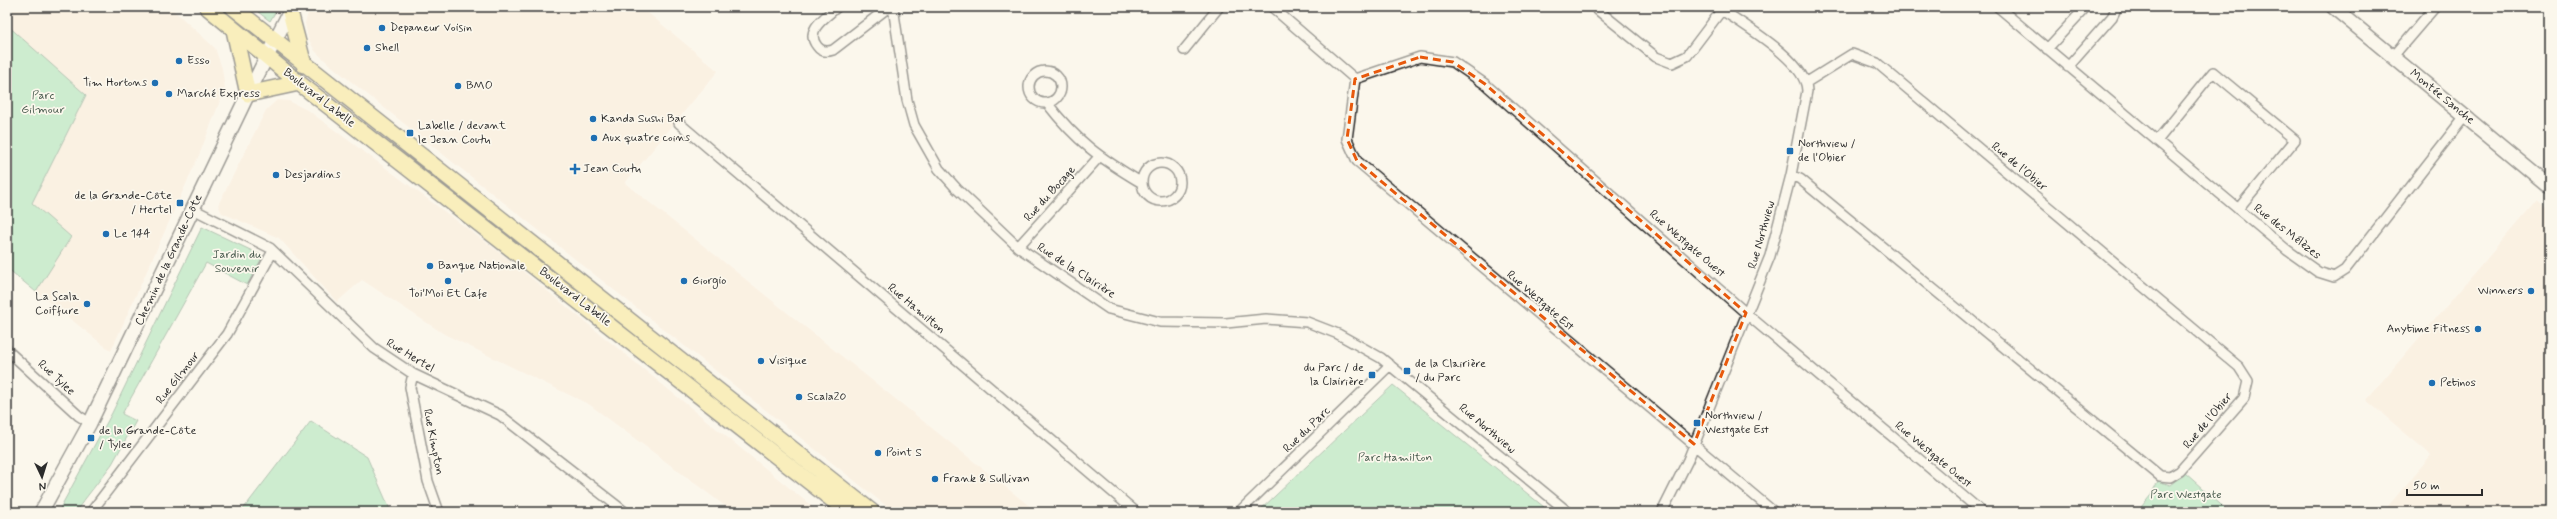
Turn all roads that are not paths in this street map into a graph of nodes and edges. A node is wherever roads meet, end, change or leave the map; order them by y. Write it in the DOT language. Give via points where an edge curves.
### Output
graph roads {
  1 [pos="207,7"];
  2 [pos="233,7"];
  3 [pos="837,7"];
  4 [pos="889,7"];
  5 [pos="893,7"];
  6 [pos="1219,7"];
  7 [pos="1272,7"];
  8 [pos="1594,7"];
  9 [pos="1998,7"];
  10 [pos="2086,7"];
  11 [pos="2118,7"];
  12 [pos="2333,7"];
  13 [pos="2435,7"];
  14 [pos="1723,8"];
  15 [pos="291,9"];
  16 [pos="234,30"];
  17 [pos="276,42"];
  18 [pos="2047,49"];
  19 [pos="1184,50"];
  20 [pos="2393,56"];
  21 [pos="267,57"];
  22 [pos="304,65"];
  23 [pos="2068,67"];
  24 [pos="1355,79"];
  25 [pos="1807,82"];
  26 [pos="299,83"];
  27 [pos="248,94"];
  28 [pos="1047,103"];
  29 [pos="2465,116"];
  30 [pos="679,124"];
  31 [pos="2157,141"];
  32 [pos="1099,157"];
  33 [pos="1790,175"];
  34 [pos="1142,184"];
  35 [pos="2550,187"];
  36 [pos="193,209"];
  37 [pos="2238,209"];
  38 [pos="1018,247"];
  39 [pos="274,251"];
  40 [pos="1746,312"];
  41 [pos="7,350"];
  42 [pos="1390,365"];
  43 [pos="413,374"];
  44 [pos="90,423"];
  45 [pos="1694,444"];
  46 [pos="41,512"];
  47 [pos="91,512"];
  48 [pos="440,512"];
  49 [pos="625,512"];
  50 [pos="848,512"];
  51 [pos="872,512"];
  52 [pos="1136,512"];
  53 [pos="1239,512"];
  54 [pos="1568,512"];
  55 [pos="1662,512"];
  56 [pos="1774,512"];
  57 [pos="1982,512"];
  1 -- 16 [label="main road, Boulevard Labelle"];
  2 -- 17 [label="main road, Boulevard Labelle"];
  3 -- 4 [label="street" via="817,24 812,33 813,42 819,49 827,52"];
  5 -- 38 [label="street, Rue de la Clairière" via="907,100 914,125 939,169"];
  6 -- 19 [label="street"];
  7 -- 24 [label="street"];
  8 -- 14 [label="street" via="1656,56 1672,63 1687,56"];
  9 -- 18 [label="street, Rue des Mélèzes"];
  10 -- 18 [label="street"];
  11 -- 23 [label="street"];
  12 -- 20 [label="main road, Montée Sanche"];
  13 -- 20 [label="street"];
  14 -- 25 [label="street" via="1789,58"];
  15 -- 17 [label="main road, Chemin de la Grande-Côte"];
  15 -- 22 [label="main road"];
  16 -- 21 [label="main road, Boulevard Labelle"];
  16 -- 27 [label="main road"];
  17 -- 21 [label="main road, Chemin de la Grande-Côte"];
  17 -- 22 [label="main road, Boulevard Labelle"];
  18 -- 23 [label="street, Rue des Mélèzes"];
  20 -- 29 [label="main road, Montée Sanche"];
  21 -- 26 [label="main road, Boulevard Labelle"];
  21 -- 27 [label="main road, Chemin de la Grande-Côte"];
  22 -- 51 [label="main road, Boulevard Labelle" via="726,394"];
  23 -- 31 [label="street, Rue des Mélèzes"];
  24 -- 40 [label="street, Rue Westgate Ouest" via="1420,57 1453,62 1485,84"];
  24 -- 45 [label="street, Rue Westgate Est" via="1347,139 1357,161 1570,343"];
  25 -- 33 [label="street, Rue Northview"];
  25 -- 33 [label="street, Rue de l'Obier" via="1852,54 1877,63 2240,367 2248,382 2244,398 2180,471 2170,477 2160,476 1800,179"];
  26 -- 27 [label="main road"];
  26 -- 50 [label="main road, Boulevard Labelle"];
  27 -- 36 [label="main road, Chemin de la Grande-Côte"];
  28 -- 32 [label="street" via="1068,130"];
  29 -- 35 [label="main road, Montée Sanche"];
  29 -- 37 [label="street, Rue des Mélèzes" via="2344,270 2334,277 2318,272"];
  30 -- 52 [label="street, Rue Hamilton"];
  31 -- 37 [label="street, Rue des Mélèzes"];
  31 -- 37 [label="street" via="2213,72 2295,140"];
  32 -- 34 [label="street"];
  32 -- 38 [label="street, Rue du Bocage"];
  33 -- 40 [label="street, Rue Northview" via="1774,245"];
  34 -- 34 [label="street" via="1148,197 1162,202 1175,195 1180,181 1174,168 1160,163 1147,170"];
  36 -- 39 [label="street, Rue Hertel"];
  36 -- 44 [label="main road, Chemin de la Grande-Côte"];
  38 -- 42 [label="street, Rue de la Clairière" via="1109,308 1160,322 1307,322 1372,351"];
  39 -- 43 [label="street, Rue Hertel" via="365,341"];
  39 -- 47 [label="street, Rue Gilmour" via="227,334"];
  40 -- 45 [label="street, Rue Northview"];
  40 -- 57 [label="street, Rue Westgate Ouest"];
  41 -- 44 [label="street, Rue Tylee" via="79,416"];
  42 -- 53 [label="street, Rue du Parc"];
  42 -- 54 [label="street, Rue Northview"];
  43 -- 48 [label="street, Rue Kimpton" via="410,387 425,468"];
  43 -- 49 [label="street, Rue Hertel" via="500,415"];
  44 -- 46 [label="main road, Chemin de la Grande-Côte"];
  45 -- 55 [label="street, Rue Northview" via="1673,494"];
  45 -- 56 [label="street, Rue Westgate Est"];
}
